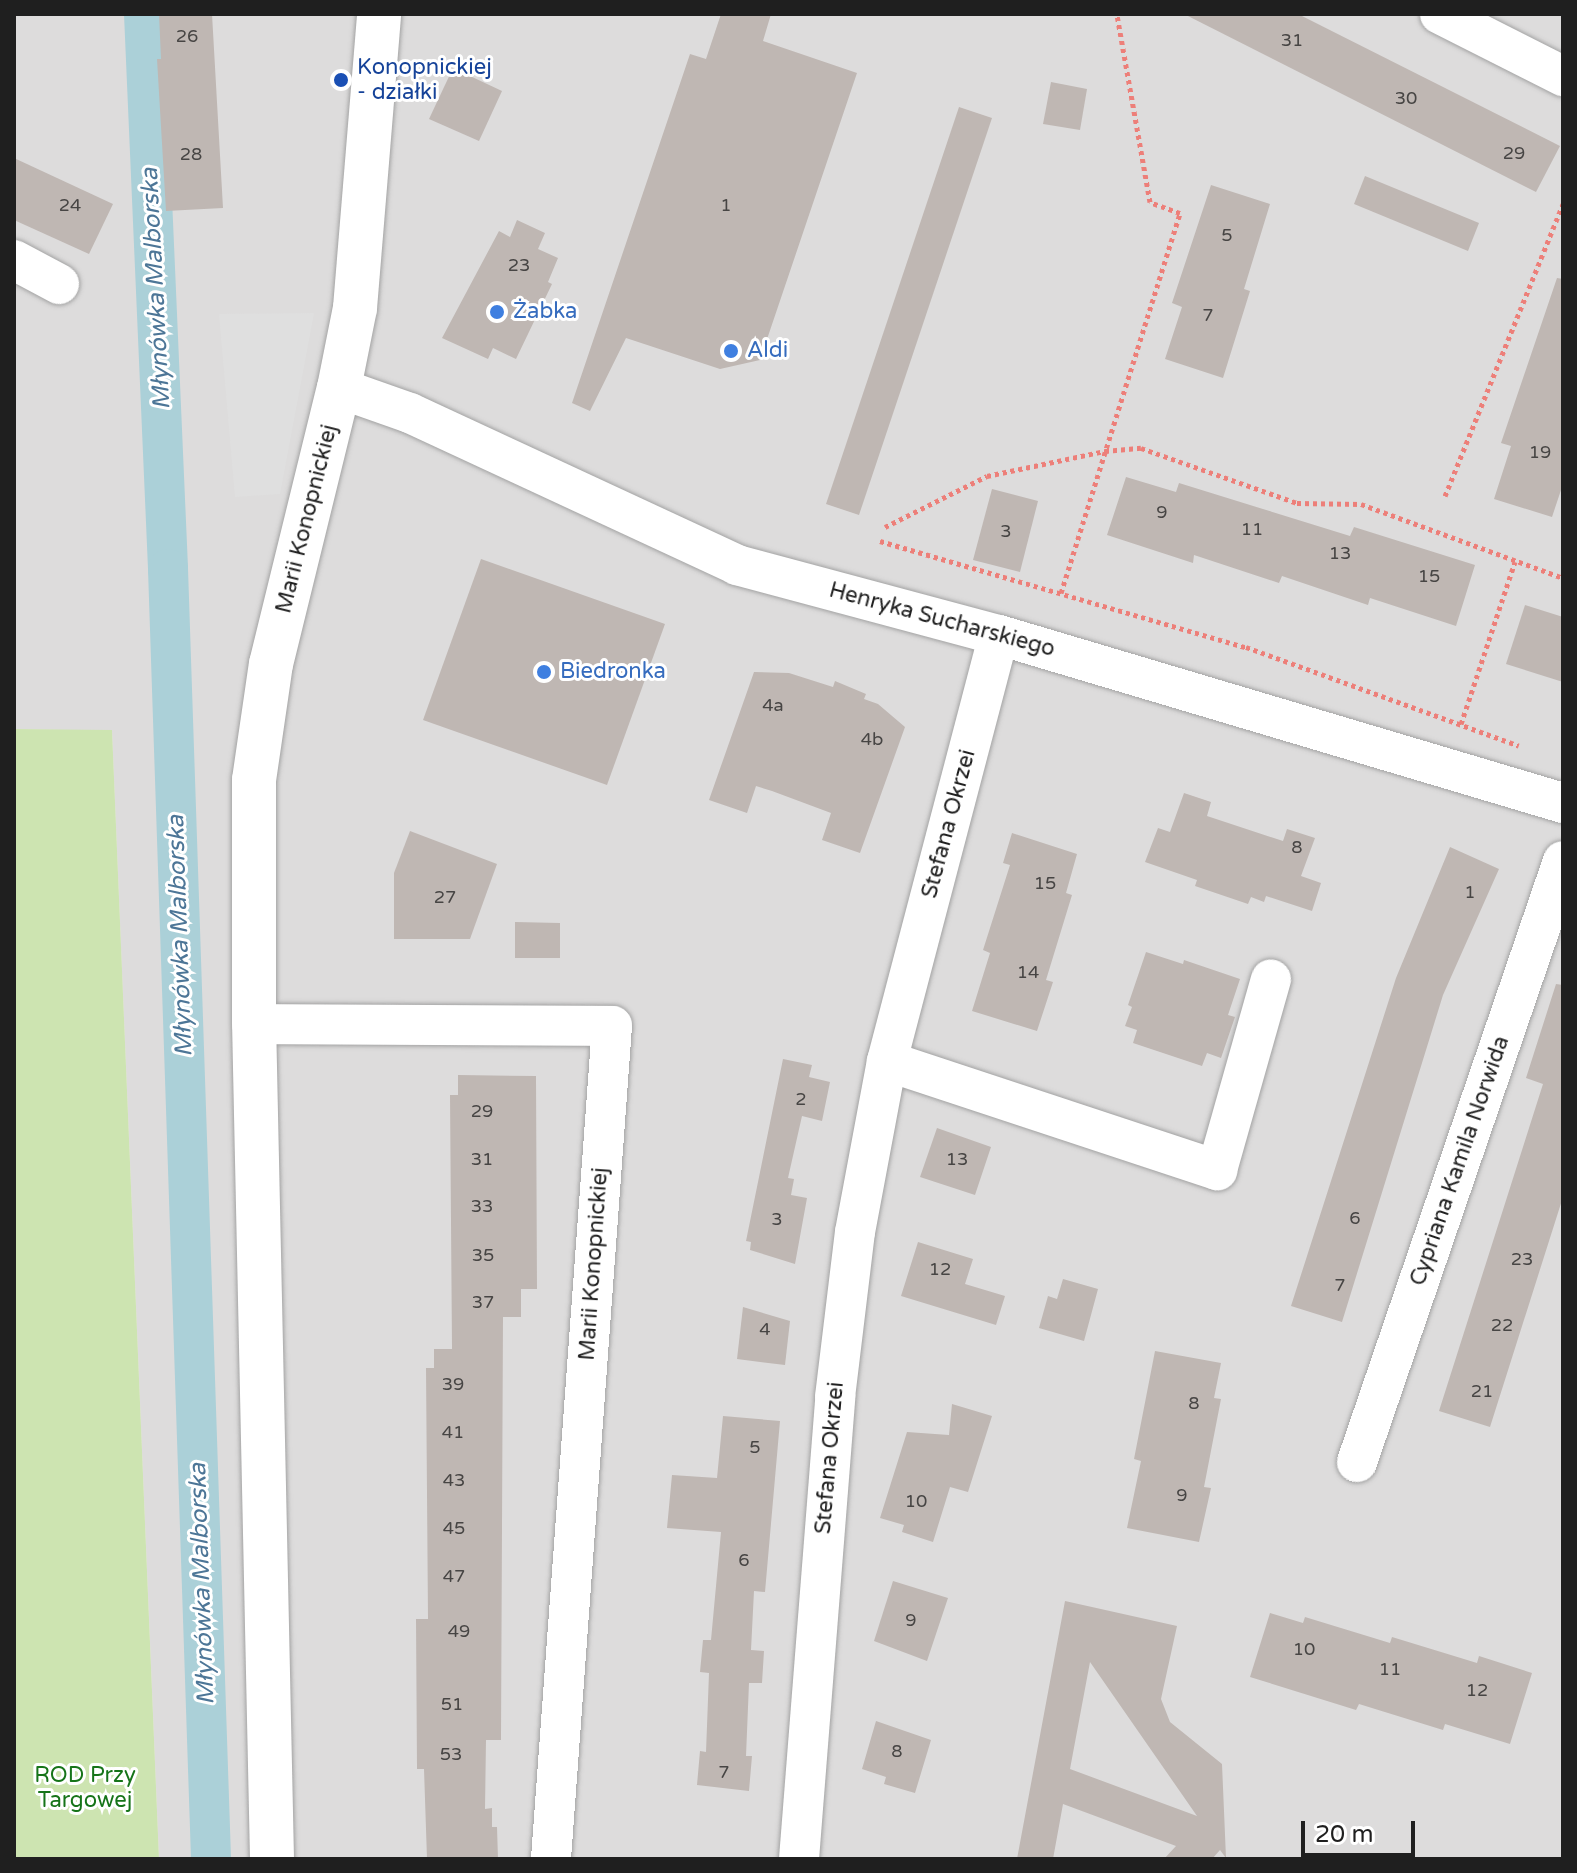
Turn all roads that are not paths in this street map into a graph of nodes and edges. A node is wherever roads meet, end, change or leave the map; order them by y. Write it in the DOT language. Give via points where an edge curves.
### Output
graph roads {
  1 [pos="379,14"];
  2 [pos="1440,14"];
  3 [pos="1496,26"];
  4 [pos="1563,76"];
  5 [pos="14,260"];
  6 [pos="59,284"];
  7 [pos="339,388"];
  8 [pos="999,635"];
  9 [pos="1563,803"];
  10 [pos="1563,861"];
  11 [pos="1271,979"];
  12 [pos="254,1024"];
  13 [pos="887,1061"];
  14 [pos="1357,1462"];
  15 [pos="272,1859"];
  16 [pos="551,1859"];
  17 [pos="799,1859"];
  1 -- 7 [label="street, Marii Konopnickiej" via="355,308"];
  2 -- 3 [label="street"];
  3 -- 4 [label="street"];
  5 -- 6 [label="street"];
  7 -- 8 [label="street, Henryka Sucharskiego" via="410,413 737,565"];
  7 -- 12 [label="street, Marii Konopnickiej" via="271,664 259,737 254,780"];
  8 -- 9 [label="street, Henryka Sucharskiego"];
  8 -- 13 [label="street, Stefana Okrzei"];
  10 -- 14 [label="street, Cypriana Kamila Norwida"];
  11 -- 13 [label="street" via="1217,1170"];
  12 -- 15 [label="street, Marii Konopnickiej"];
  12 -- 16 [label="street, Marii Konopnickiej" via="612,1026"];
  13 -- 17 [label="street, Stefana Okrzei" via="841,1335"];
}
